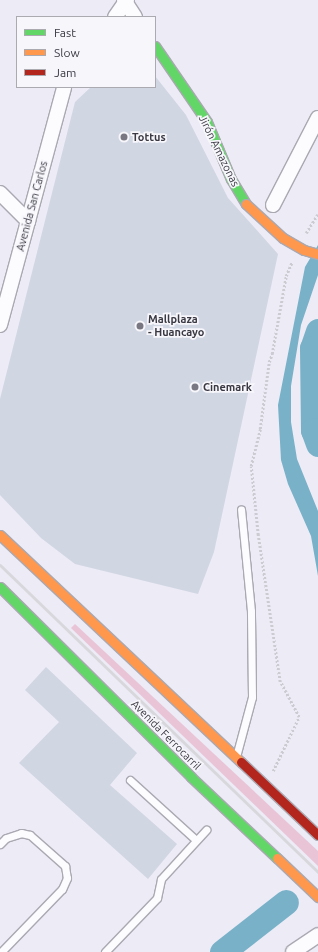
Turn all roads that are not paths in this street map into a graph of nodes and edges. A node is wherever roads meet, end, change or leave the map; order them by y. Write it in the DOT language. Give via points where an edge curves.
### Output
graph roads {
  1 [pos="126,1"];
  2 [pos="116,16"];
  3 [pos="134,16"];
  4 [pos="156,47"];
  5 [pos="64,88"];
  6 [pos="318,118"];
  7 [pos="0,193"];
  8 [pos="273,204"];
  9 [pos="28,221"];
  10 [pos="300,249"];
  11 [pos="318,254"];
  12 [pos="318,262"];
  13 [pos="0,324"];
  14 [pos="241,509"];
  15 [pos="0,535"];
  16 [pos="0,587"];
  17 [pos="236,755"];
  18 [pos="130,780"];
  19 [pos="206,830"];
  20 [pos="318,835"];
  21 [pos="196,840"];
  22 [pos="0,844"];
  23 [pos="318,897"];
  24 [pos="318,935"];
  25 [pos="1,952"];
  26 [pos="105,952"];
  27 [pos="293,952"];
  1 -- 2 [label="street"];
  1 -- 3 [label="street"];
  4 -- 10 [label="main road, Jirón Amazonas, bridge" via="207,122 231,179 246,204 283,238"];
  5 -- 9 [label="street, Avenida San Carlos"];
  6 -- 8 [label="street"];
  7 -- 9 [label="street"];
  9 -- 13 [label="street, Avenida San Carlos"];
  10 -- 11 [label="main road, Jirón Amazonas, bridge"];
  10 -- 12 [label="street"];
  14 -- 17 [label="lane" via="251,611 252,697"];
  15 -- 17 [label="main road"];
  16 -- 23 [label="main road, Avenida Ferrocarril" via="191,776"];
  17 -- 20 [label="main road"];
  18 -- 21 [label="lane"];
  19 -- 21 [label="lane"];
  21 -- 26 [label="lane" via="162,879 157,898"];
  22 -- 25 [label="lane" via="6,838 21,833 30,835 65,866 67,878 62,889"];
  24 -- 27 [label="street"];
}
